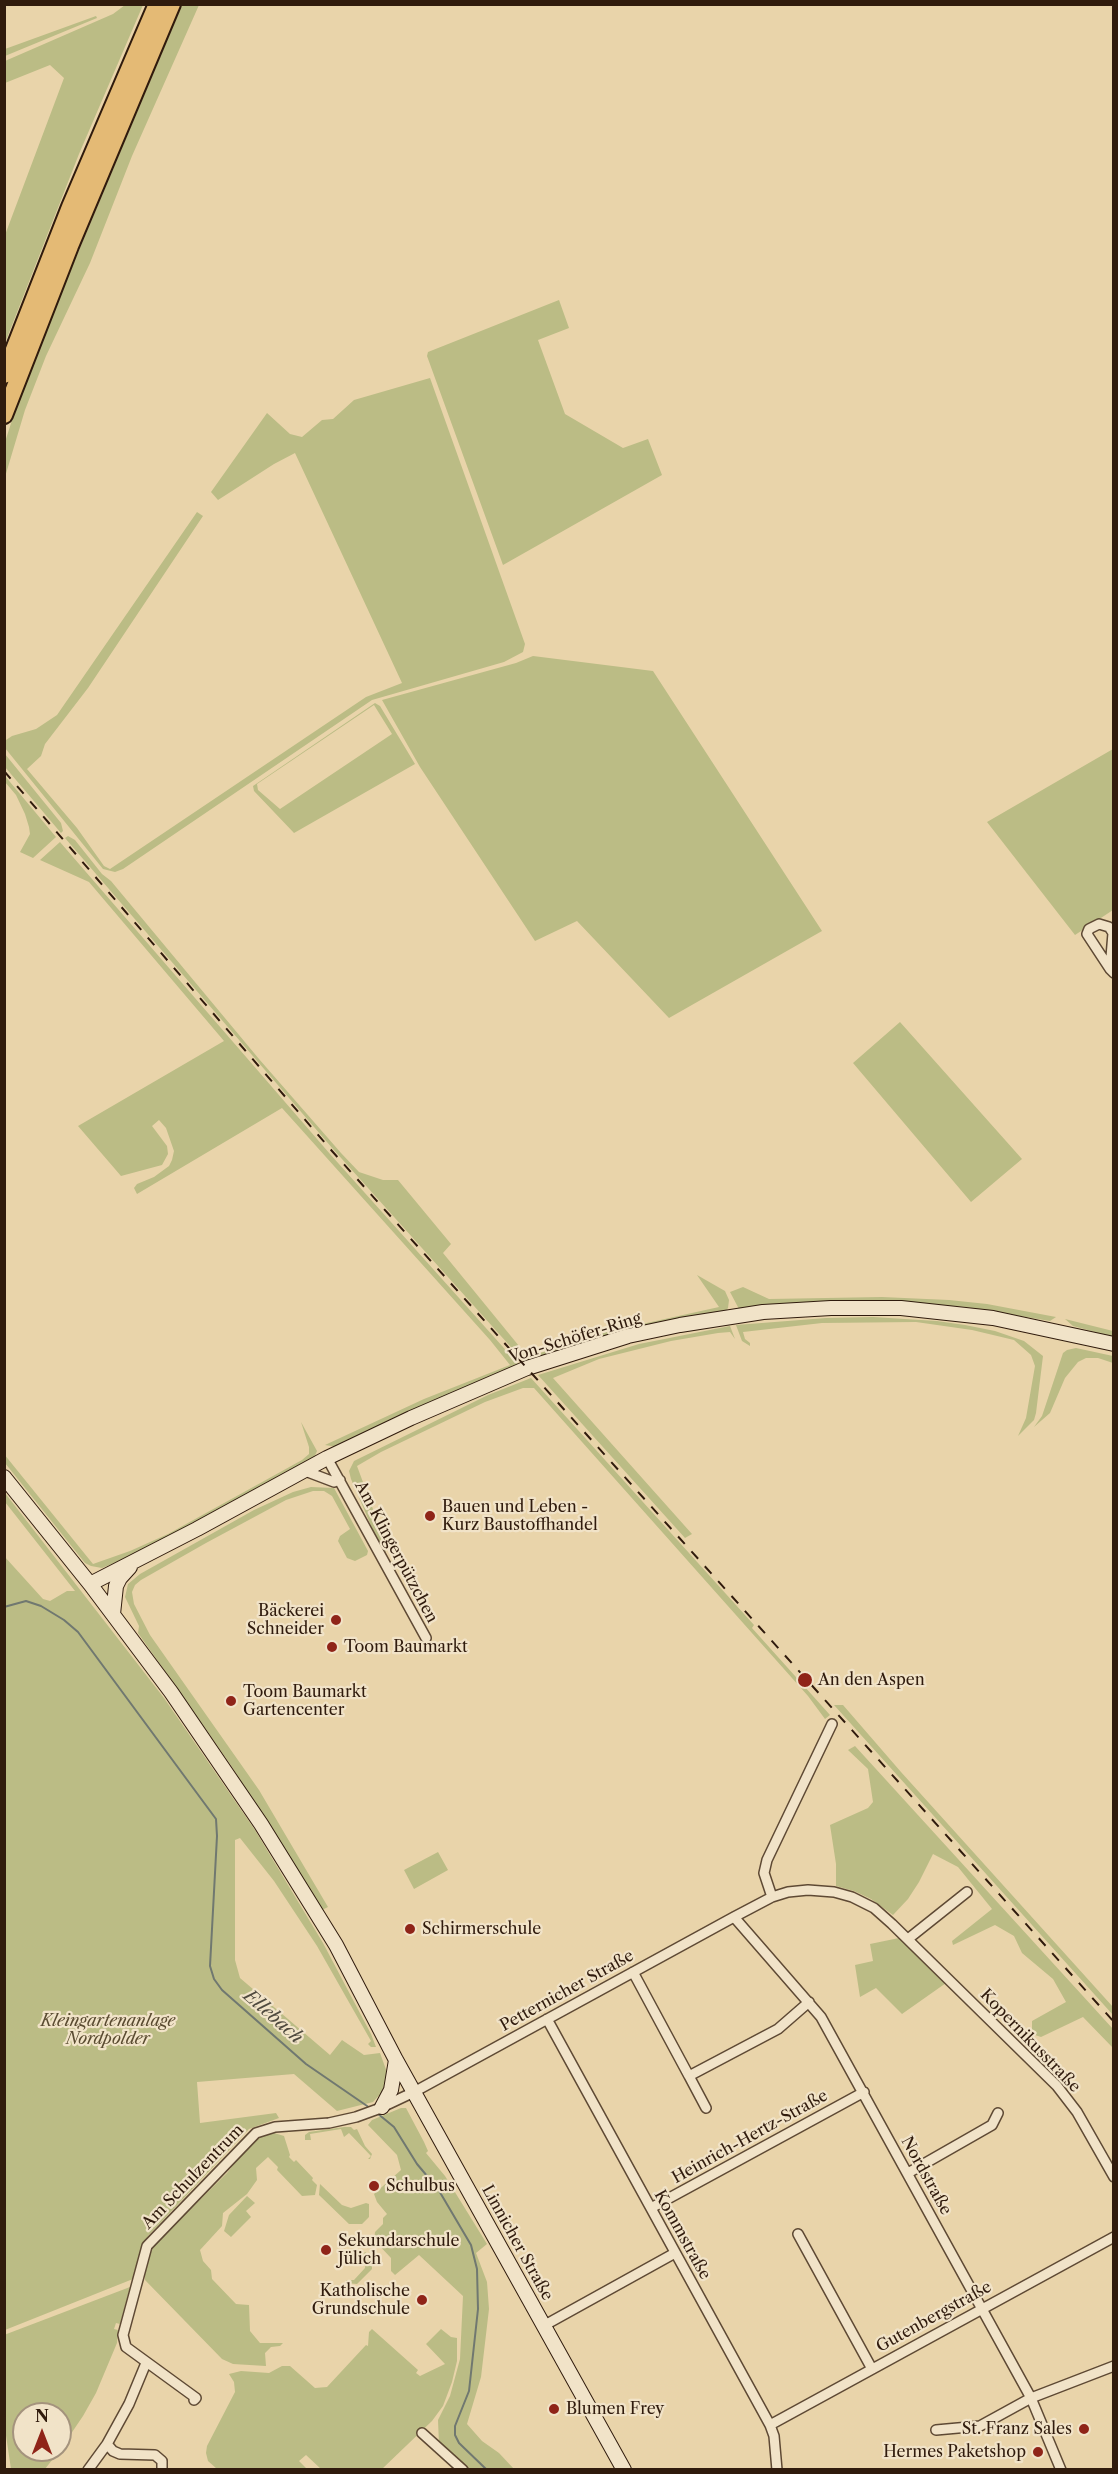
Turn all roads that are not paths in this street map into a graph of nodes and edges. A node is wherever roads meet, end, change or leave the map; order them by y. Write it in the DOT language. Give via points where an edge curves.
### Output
graph roads {
  1 [pos="157,4"];
  2 [pos="172,4"];
  3 [pos="4,375"];
  4 [pos="4,416"];
  5 [pos="1113,1344"];
  6 [pos="327,1458"];
  7 [pos="305,1471"];
  8 [pos="4,1477"];
  9 [pos="340,1480"];
  10 [pos="134,1563"];
  11 [pos="90,1584"];
  12 [pos="113,1614"];
  13 [pos="426,1638"];
  14 [pos="832,1724"];
  15 [pos="967,1892"];
  16 [pos="772,1897"];
  17 [pos="734,1917"];
  18 [pos="908,1939"];
  19 [pos="633,1972"];
  20 [pos="809,2002"];
  21 [pos="547,2019"];
  22 [pos="396,2060"];
  23 [pos="689,2076"];
  24 [pos="414,2092"];
  25 [pos="864,2092"];
  26 [pos="380,2108"];
  27 [pos="706,2108"];
  28 [pos="998,2113"];
  29 [pos="908,2173"];
  30 [pos="1113,2177"];
  31 [pos="651,2208"];
  32 [pos="798,2234"];
  33 [pos="1113,2237"];
  34 [pos="675,2253"];
  35 [pos="982,2308"];
  36 [pos="544,2325"];
  37 [pos="146,2363"];
  38 [pos="1113,2366"];
  39 [pos="872,2368"];
  40 [pos="1031,2398"];
  41 [pos="194,2400"];
  42 [pos="770,2425"];
  43 [pos="936,2430"];
  44 [pos="422,2433"];
  45 [pos="106,2444"];
  46 [pos="88,2469"];
  47 [pos="162,2469"];
  48 [pos="463,2469"];
  49 [pos="624,2469"];
  50 [pos="777,2469"];
  51 [pos="1060,2469"];
  1 -- 3 [label="highway" via="70,207"];
  2 -- 4 [label="highway" via="70,246"];
  5 -- 6 [label="main road, Von-Schöfer-Ring" via="993,1318 901,1308 831,1308 732,1316 628,1336 527,1368"];
  6 -- 7 [label="main road, Von-Schöfer-Ring"];
  6 -- 9 [label="street, Am Klingerpützchen"];
  7 -- 9 [label="street, Am Klingerpützchen" via="334,1482"];
  7 -- 10 [label="main road, Von-Schöfer-Ring"];
  8 -- 11 [label="main road, Linnicher Straße"];
  9 -- 13 [label="street, Am Klingerpützchen"];
  10 -- 11 [label="main road, Von-Schöfer-Ring"];
  10 -- 12 [label="main road" via="116,1586"];
  11 -- 12 [label="main road, Linnicher Straße"];
  12 -- 22 [label="main road, Linnicher Straße" via="261,1824 336,1945"];
  14 -- 16 [label="street" via="767,1860 764,1873"];
  15 -- 18 [label="street"];
  16 -- 17 [label="street, Kopernikusstraße"];
  16 -- 18 [label="street, Kopernikusstraße" via="808,1890 852,1897 874,1908"];
  17 -- 19 [label="street, Petternicher Straße"];
  17 -- 20 [label="street, Nordstraße"];
  18 -- 30 [label="street, Kopernikusstraße" via="1057,2086 1077,2112"];
  19 -- 21 [label="street, Petternicher Straße"];
  19 -- 23 [label="street"];
  20 -- 23 [label="street" via="778,2028"];
  20 -- 25 [label="street, Nordstraße"];
  21 -- 24 [label="street, Petternicher Straße"];
  21 -- 31 [label="street, Kommstraße"];
  22 -- 24 [label="main road, Linnicher Straße"];
  22 -- 26 [label="main road" via="392,2090"];
  23 -- 27 [label="street"];
  24 -- 26 [label="street, Am Schulzentrum"];
  24 -- 36 [label="main road, Linnicher Straße"];
  25 -- 29 [label="street, Nordstraße"];
  25 -- 31 [label="street, Heinrich-Hertz-Straße"];
  26 -- 37 [label="street, Am Schulzentrum" via="329,2123 266,2128 256,2133 147,2246 123,2339 126,2347"];
  28 -- 29 [label="street" via="992,2125"];
  29 -- 35 [label="street, Nordstraße"];
  31 -- 34 [label="street, Kommstraße"];
  32 -- 39 [label="street"];
  33 -- 35 [label="street, Gutenbergstraße"];
  34 -- 36 [label="street"];
  34 -- 42 [label="street, Kommstraße"];
  35 -- 39 [label="street, Gutenbergstraße"];
  35 -- 40 [label="street, Nordstraße"];
  36 -- 49 [label="main road, Linnicher Straße"];
  37 -- 41 [label="street, Am Schulzentrum"];
  37 -- 45 [label="street"];
  38 -- 40 [label="street"];
  39 -- 42 [label="street, Gutenbergstraße"];
  40 -- 43 [label="street" via="980,2426"];
  40 -- 51 [label="street, Nordstraße"];
  42 -- 50 [label="street, Kommstraße"];
  44 -- 48 [label="street"];
  45 -- 46 [label="street"];
  45 -- 47 [label="street" via="120,2454 155,2455 162,2461"];
}
